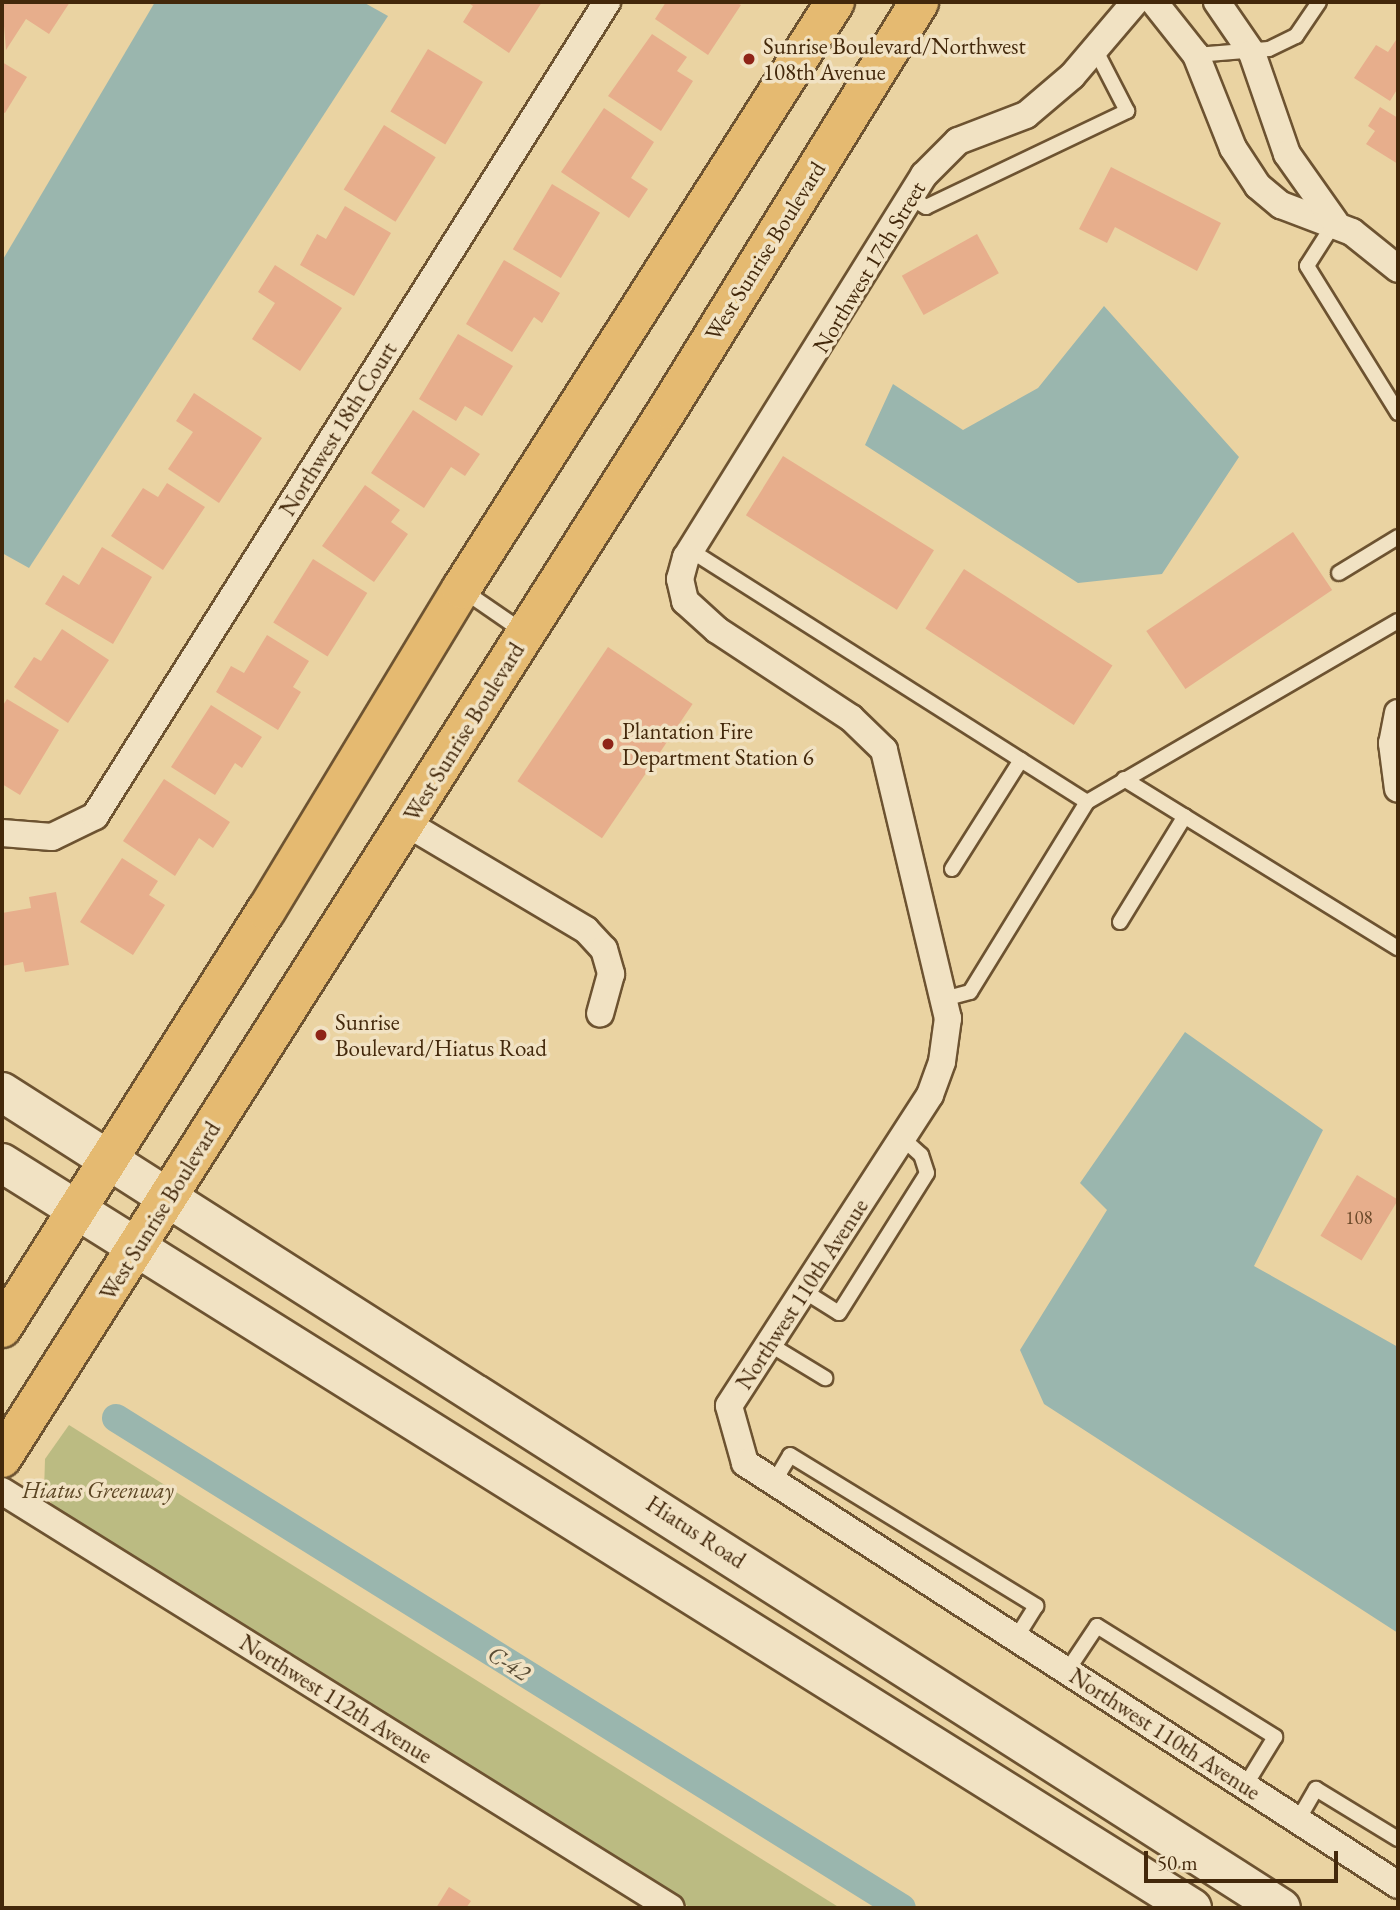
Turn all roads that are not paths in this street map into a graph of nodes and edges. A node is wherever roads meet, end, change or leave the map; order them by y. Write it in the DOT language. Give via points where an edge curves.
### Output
graph roads {
  1 [pos="607,2"];
  2 [pos="835,2"];
  3 [pos="919,2"];
  4 [pos="1135,2"];
  5 [pos="1154,2"];
  6 [pos="1217,2"];
  7 [pos="1319,2"];
  8 [pos="1095,49"];
  9 [pos="1252,54"];
  10 [pos="1196,55"];
  11 [pos="910,197"];
  12 [pos="1335,222"];
  13 [pos="1398,269"];
  14 [pos="1398,413"];
  15 [pos="1398,537"];
  16 [pos="688,554"];
  17 [pos="1339,573"];
  18 [pos="461,589"];
  19 [pos="1398,621"];
  20 [pos="526,634"];
  21 [pos="1398,713"];
  22 [pos="1021,760"];
  23 [pos="1124,779"];
  24 [pos="1398,785"];
  25 [pos="1087,802"];
  26 [pos="1185,816"];
  27 [pos="406,823"];
  28 [pos="2,833"];
  29 [pos="952,869"];
  30 [pos="1120,922"];
  31 [pos="1398,948"];
  32 [pos="944,999"];
  33 [pos="600,1014"];
  34 [pos="2,1092"];
  35 [pos="902,1138"];
  36 [pos="110,1158"];
  37 [pos="2,1163"];
  38 [pos="170,1196"];
  39 [pos="78,1209"];
  40 [pos="138,1246"];
  41 [pos="804,1291"];
  42 [pos="2,1328"];
  43 [pos="769,1344"];
  44 [pos="825,1378"];
  45 [pos="2,1458"];
  46 [pos="774,1482"];
  47 [pos="2,1491"];
  48 [pos="1016,1638"];
  49 [pos="1067,1671"];
  50 [pos="1245,1786"];
  51 [pos="1298,1820"];
  52 [pos="1398,1839"];
  53 [pos="1398,1885"];
  54 [pos="671,1908"];
  55 [pos="1192,1908"];
  56 [pos="1281,1908"];
  1 -- 28 [label="street, Northwest 18th Court" via="95,816 52,837"];
  2 -- 18 [label="highway"];
  3 -- 20 [label="highway, West Sunrise Boulevard"];
  4 -- 8 [label="street, Northwest 17th Street"];
  5 -- 10 [label="street"];
  6 -- 9 [label="street"];
  7 -- 9 [label="lane" via="1296,36"];
  8 -- 11 [label="street, Northwest 17th Street" via="1026,115 958,141 924,174"];
  8 -- 11 [label="lane" via="1127,111 926,207"];
  9 -- 10 [label="lane"];
  9 -- 12 [label="street" via="1287,154"];
  10 -- 12 [label="street" via="1233,148 1258,186 1281,205"];
  11 -- 16 [label="street, Northwest 17th Street"];
  12 -- 13 [label="street"];
  12 -- 14 [label="lane" via="1307,266"];
  15 -- 17 [label="lane"];
  16 -- 22 [label="lane"];
  16 -- 32 [label="street, Northwest 110th Avenue" via="680,579 685,601 717,630 851,718 884,750"];
  18 -- 20 [label="lane"];
  18 -- 36 [label="highway"];
  19 -- 23 [label="lane"];
  20 -- 27 [label="highway, West Sunrise Boulevard"];
  21 -- 24 [label="street" via="1392,743"];
  22 -- 25 [label="lane"];
  22 -- 29 [label="lane"];
  23 -- 25 [label="lane"];
  23 -- 26 [label="lane"];
  25 -- 32 [label="lane" via="970,992"];
  26 -- 30 [label="lane"];
  26 -- 31 [label="lane"];
  27 -- 33 [label="street" via="586,929 604,950 611,974"];
  27 -- 38 [label="highway, West Sunrise Boulevard"];
  32 -- 35 [label="street, Northwest 110th Avenue" via="948,1018 942,1062 930,1095"];
  34 -- 36 [label="main road, Hiatus Road"];
  35 -- 41 [label="street, Northwest 110th Avenue"];
  35 -- 41 [label="lane" via="920,1155 927,1173 839,1313"];
  36 -- 38 [label="main road, Hiatus Road"];
  36 -- 39 [label="highway"];
  37 -- 39 [label="main road"];
  38 -- 40 [label="highway, West Sunrise Boulevard"];
  38 -- 56 [label="main road, Hiatus Road"];
  39 -- 40 [label="main road"];
  39 -- 42 [label="highway"];
  40 -- 45 [label="highway, West Sunrise Boulevard"];
  40 -- 55 [label="main road"];
  41 -- 43 [label="street, Northwest 110th Avenue"];
  43 -- 44 [label="lane"];
  43 -- 46 [label="street, Northwest 110th Avenue" via="729,1406 745,1463"];
  46 -- 48 [label="street, Northwest 110th Avenue"];
  46 -- 48 [label="lane" via="790,1455 1036,1606"];
  47 -- 54 [label="street, Northwest 112th Avenue"];
  48 -- 49 [label="street, Northwest 110th Avenue"];
  49 -- 50 [label="street, Northwest 110th Avenue"];
  49 -- 50 [label="lane" via="1097,1626 1275,1737"];
  50 -- 51 [label="street, Northwest 110th Avenue"];
  51 -- 52 [label="lane" via="1317,1789"];
  51 -- 53 [label="street, Northwest 110th Avenue"];
}
